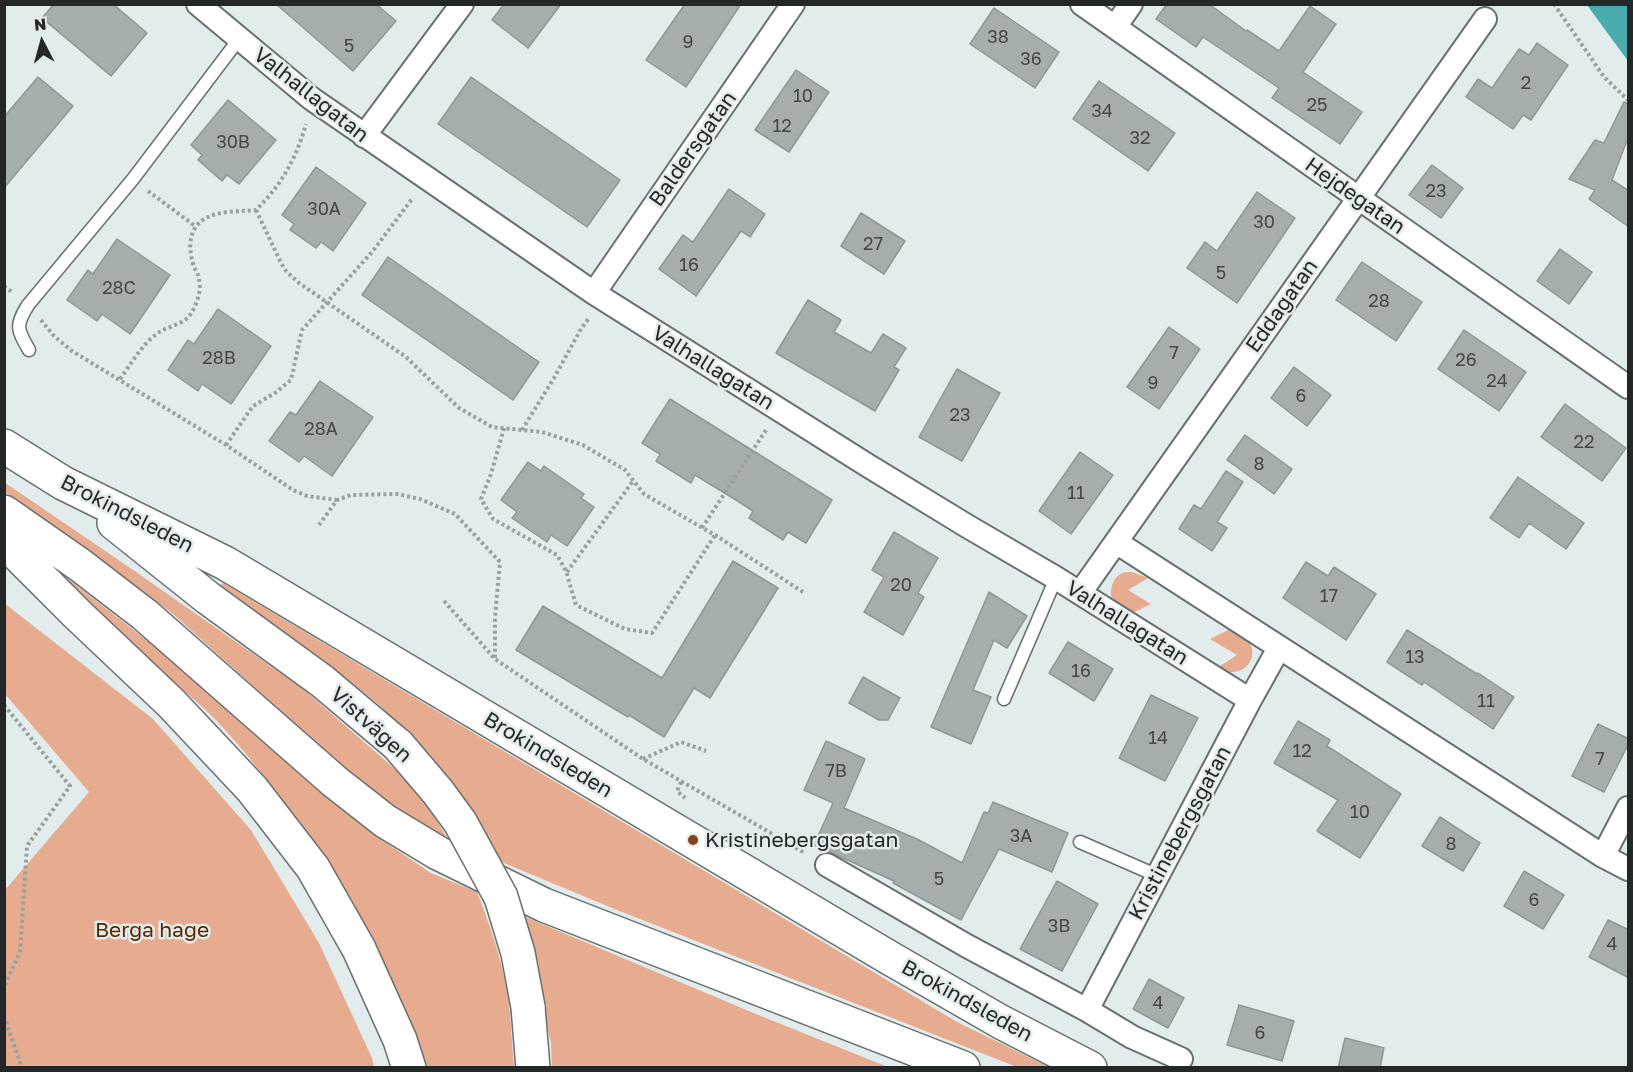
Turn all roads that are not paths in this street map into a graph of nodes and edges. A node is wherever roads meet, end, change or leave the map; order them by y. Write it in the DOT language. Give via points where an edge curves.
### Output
graph roads {
  1 [pos="198,4"];
  2 [pos="462,4"];
  3 [pos="793,4"];
  4 [pos="1082,4"];
  5 [pos="1131,4"];
  6 [pos="1485,19"];
  7 [pos="1115,27"];
  8 [pos="239,39"];
  9 [pos="364,136"];
  10 [pos="1359,198"];
  11 [pos="599,296"];
  12 [pos="29,350"];
  13 [pos="1629,387"];
  14 [pos="4,446"];
  15 [pos="63,483"];
  16 [pos="4,512"];
  17 [pos="4,541"];
  18 [pos="1116,543"];
  19 [pos="1056,578"];
  20 [pos="1080,593"];
  21 [pos="1279,648"];
  22 [pos="1004,699"];
  23 [pos="1250,700"];
  24 [pos="1629,808"];
  25 [pos="1080,842"];
  26 [pos="1603,856"];
  27 [pos="827,865"];
  28 [pos="1629,869"];
  29 [pos="1158,876"];
  30 [pos="1087,1010"];
  31 [pos="1181,1059"];
  32 [pos="409,1068"];
  33 [pos="533,1068"];
  34 [pos="963,1068"];
  35 [pos="1090,1068"];
  1 -- 8 [label="street, Valhallagatan"];
  2 -- 9 [label="street"];
  3 -- 11 [label="street, Baldersgatan"];
  4 -- 7 [label="street, Hejdegatan"];
  5 -- 7 [label="street"];
  6 -- 10 [label="street, Eddagatan"];
  7 -- 10 [label="street, Hejdegatan"];
  8 -- 9 [label="street, Valhallagatan"];
  8 -- 12 [label="lane" via="133,179 28,305 18,331"];
  9 -- 11 [label="street, Valhallagatan"];
  10 -- 13 [label="street, Hejdegatan"];
  10 -- 18 [label="street, Eddagatan"];
  11 -- 19 [label="street, Valhallagatan"];
  14 -- 15 [label="main road, Brokindsleden"];
  15 -- 33 [label="main road, Vistvägen, bridge" via="207,598 322,681 398,745 438,792 460,822 501,897 518,953"];
  15 -- 35 [label="main road, Brokindsleden" via="225,563 888,957"];
  16 -- 34 [label="main road" via="145,615 334,781 385,821 438,853 543,904"];
  17 -- 32 [label="main road" via="171,703 252,789 313,868 359,949"];
  18 -- 20 [label="street, Eddagatan"];
  18 -- 21 [label="street"];
  19 -- 20 [label="street, Valhallagatan"];
  19 -- 22 [label="lane"];
  20 -- 23 [label="street, Valhallagatan"];
  21 -- 23 [label="street, Kristinebergsgatan"];
  21 -- 26 [label="street"];
  23 -- 29 [label="street, Kristinebergsgatan"];
  24 -- 26 [label="street"];
  25 -- 29 [label="lane"];
  26 -- 28 [label="street"];
  27 -- 30 [label="street"];
  29 -- 30 [label="street, Kristinebergsgatan"];
  30 -- 31 [label="street" via="1132,1037"];
}
